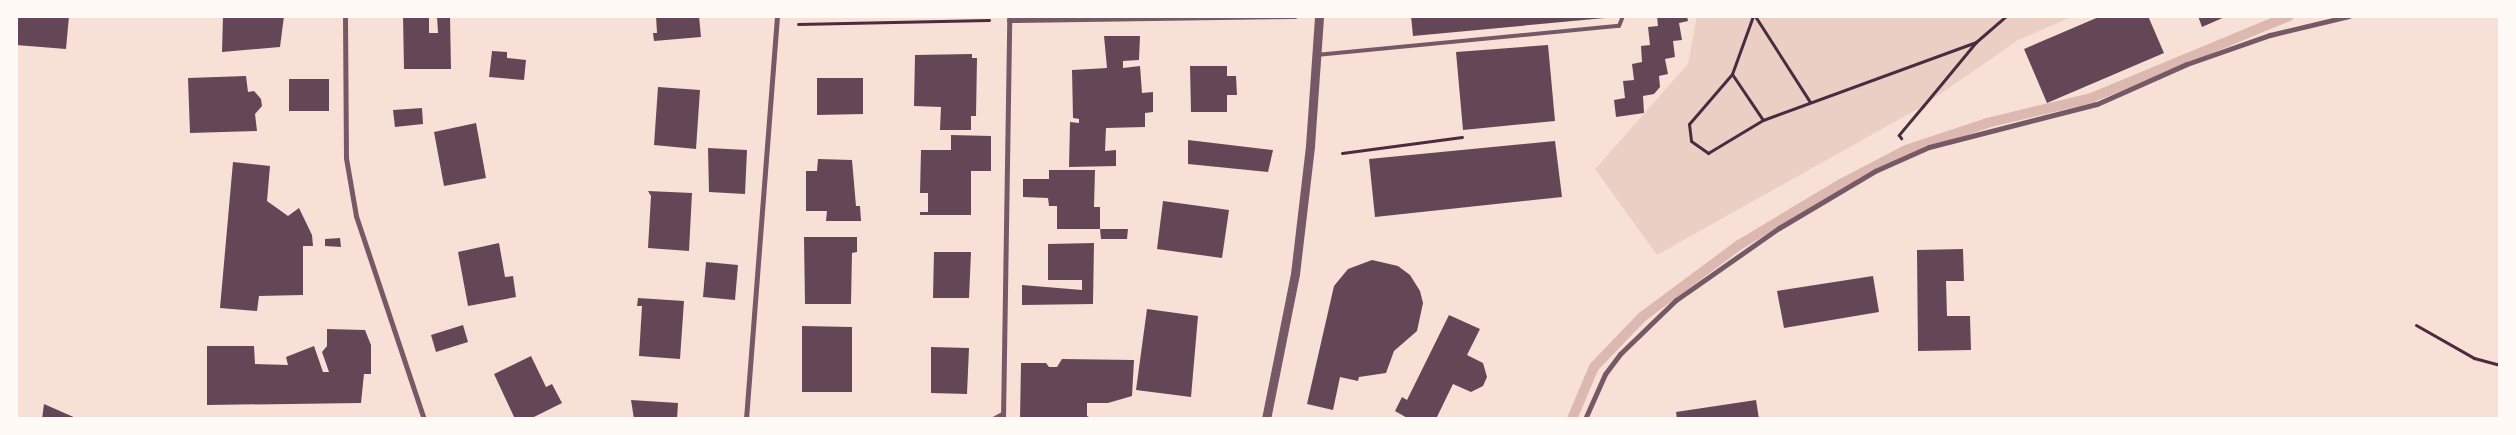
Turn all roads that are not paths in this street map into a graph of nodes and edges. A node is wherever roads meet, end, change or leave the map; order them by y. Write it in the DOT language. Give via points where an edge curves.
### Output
graph roads {
  1 [pos="345,16"];
  2 [pos="777,16"];
  3 [pos="1295,16"];
  4 [pos="1319,16"];
  5 [pos="1623,16"];
  6 [pos="2349,16"];
  7 [pos="1010,18"];
  8 [pos="1316,54"];
  9 [pos="1002,416"];
  10 [pos="424,419"];
  11 [pos="746,419"];
  12 [pos="993,419"];
  13 [pos="1266,419"];
  14 [pos="1585,419"];
  1 -- 10 [label="street" via="346,158 356,216"];
  2 -- 11 [label="street"];
  3 -- 7 [label="street"];
  4 -- 8 [label="street"];
  5 -- 8 [label="lane" via="1619,26"];
  6 -- 14 [label="street" via="2270,35 2187,64 2097,104 1929,147 1875,171 1779,228 1676,300 1620,354 1605,374"];
  7 -- 9 [label="street"];
  8 -- 13 [label="street" via="1295,274"];
  9 -- 12 [label="street"];
}
